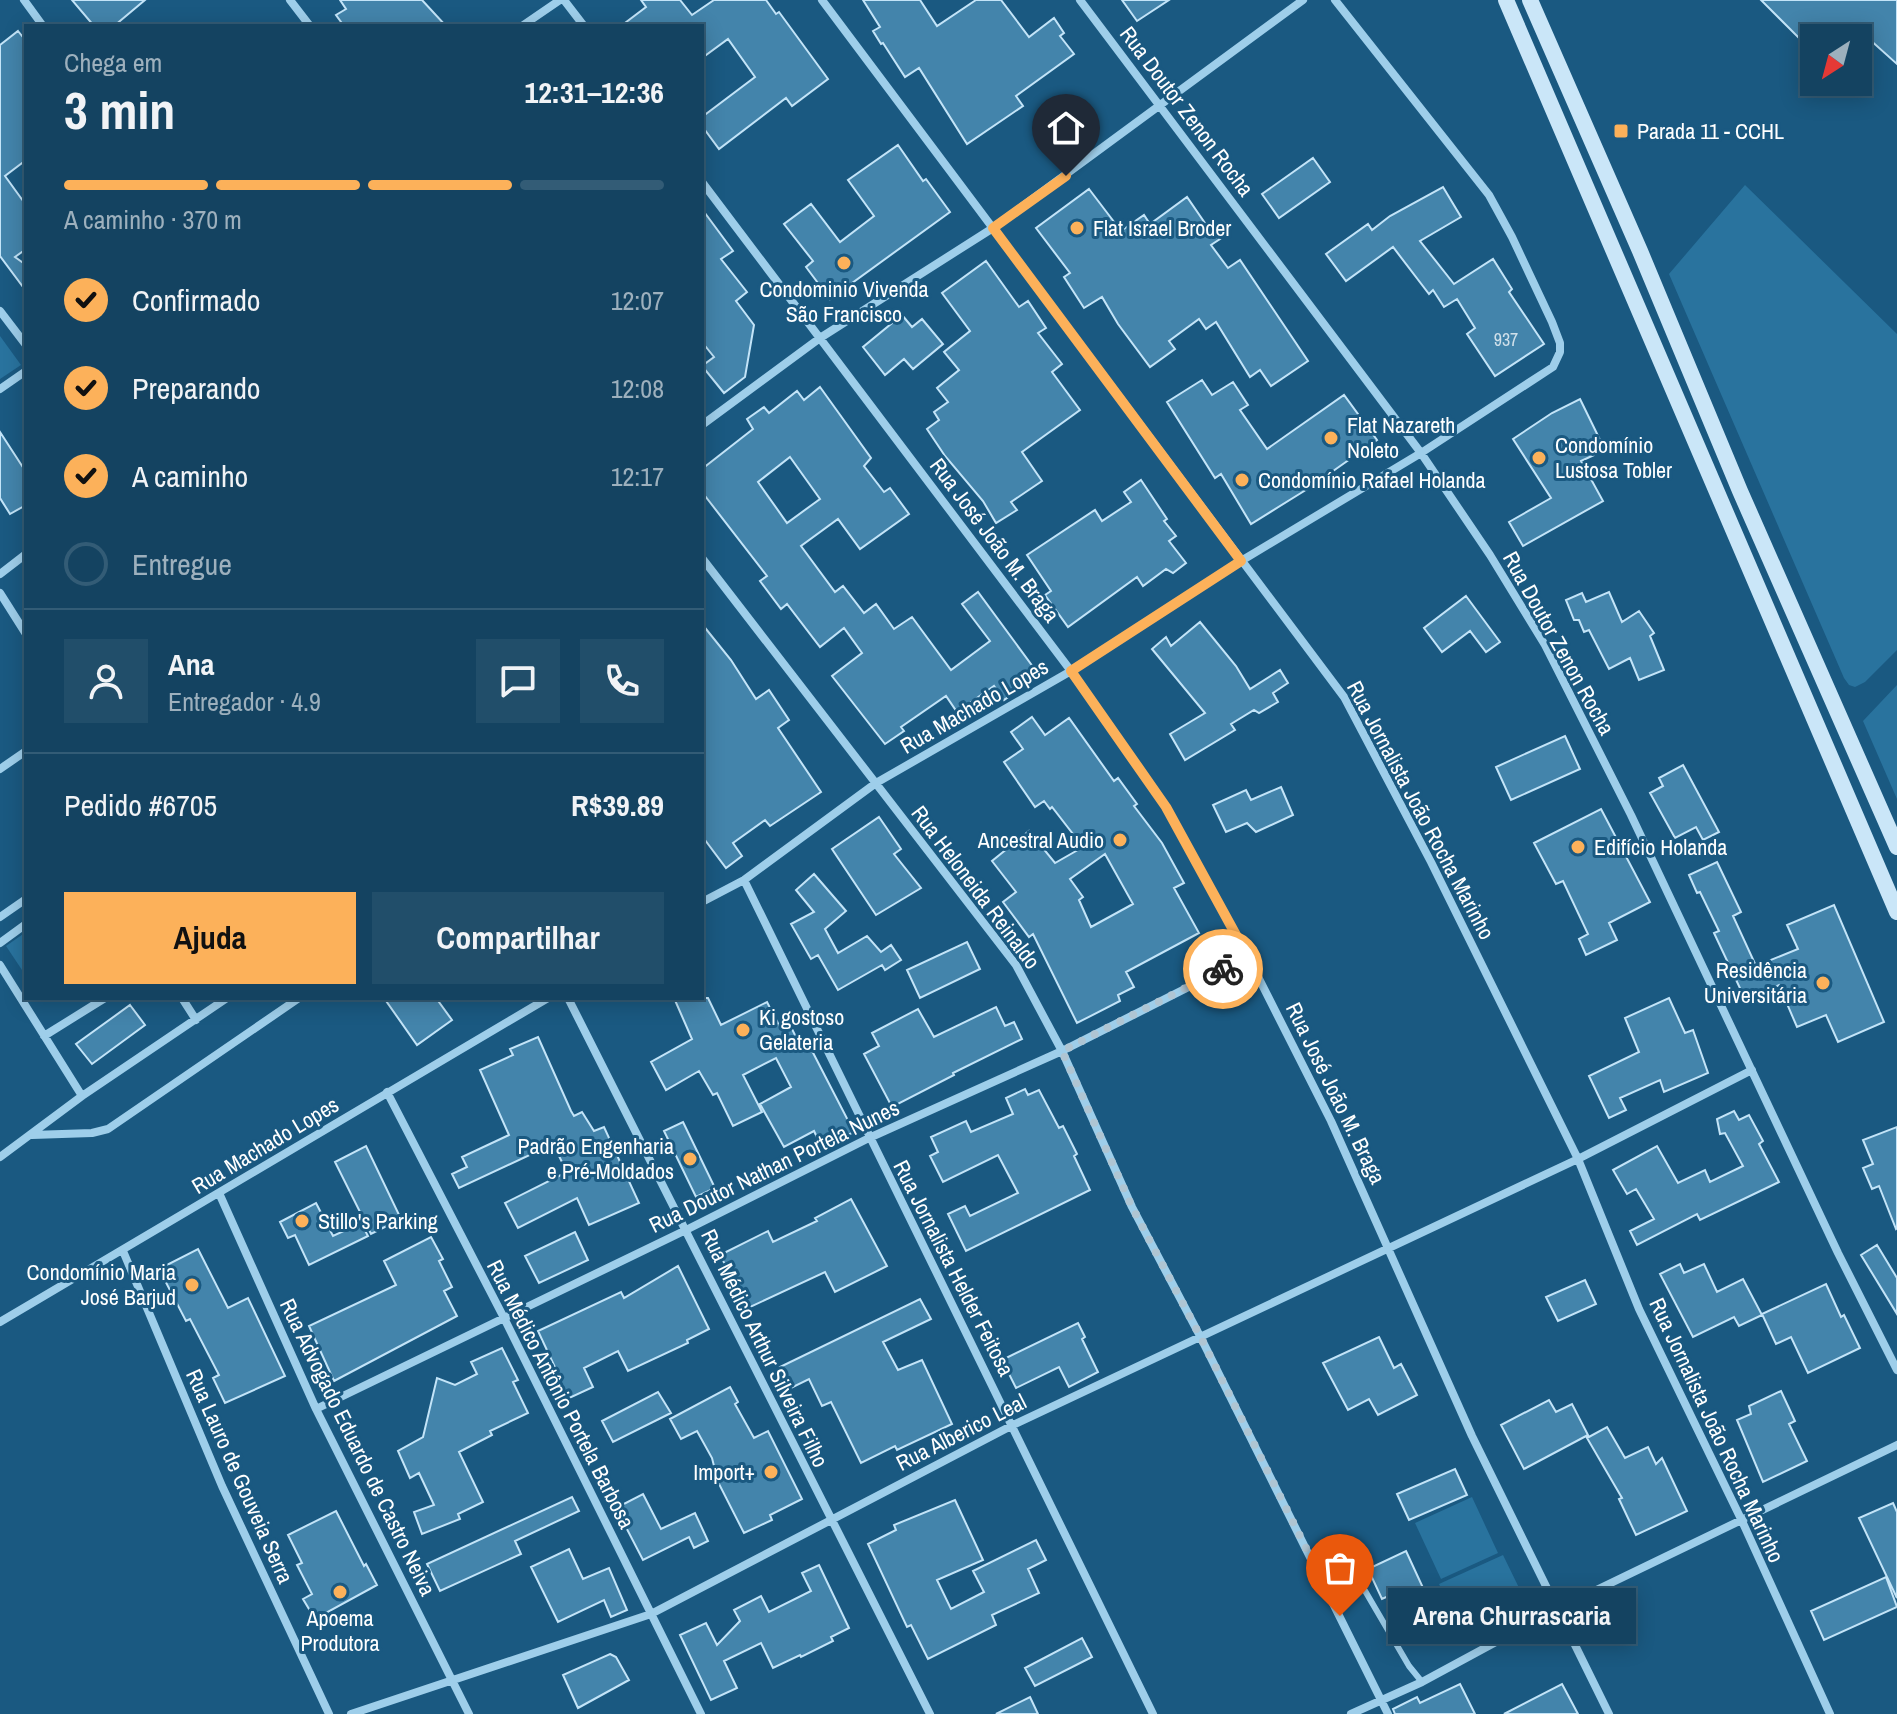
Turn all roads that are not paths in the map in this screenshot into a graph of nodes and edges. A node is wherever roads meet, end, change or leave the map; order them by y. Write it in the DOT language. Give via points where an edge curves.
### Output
graph roads {
  1 [pos="24,0"];
  2 [pos="290,0"];
  3 [pos="562,0"];
  4 [pos="822,0"];
  5 [pos="1080,0"];
  6 [pos="1303,0"];
  7 [pos="1335,0"];
  8 [pos="1506,0"];
  9 [pos="1530,0"];
  10 [pos="42,24"];
  11 [pos="308,24"];
  12 [pos="525,24"];
  13 [pos="582,24"];
  14 [pos="1546,36"];
  15 [pos="1525,43"];
  16 [pos="1162,106"];
  17 [pos="704,185"];
  18 [pos="993,228"];
  19 [pos="0,311"];
  20 [pos="820,338"];
  21 [pos="24,342"];
  22 [pos="24,372"];
  23 [pos="0,389"];
  24 [pos="704,424"];
  25 [pos="1421,453"];
  26 [pos="24,556"];
  27 [pos="704,561"];
  28 [pos="1241,561"];
  29 [pos="0,574"];
  30 [pos="0,593"];
  31 [pos="24,631"];
  32 [pos="1071,671"];
  33 [pos="23,753"];
  34 [pos="0,769"];
  35 [pos="876,783"];
  36 [pos="1897,847"];
  37 [pos="744,880"];
  38 [pos="24,900"];
  39 [pos="704,901"];
  40 [pos="1897,912"];
  41 [pos="0,917"];
  42 [pos="24,925"];
  43 [pos="0,943"];
  44 [pos="1248,957"];
  45 [pos="0,965"];
  46 [pos="102,1000"];
  47 [pos="183,1000"];
  48 [pos="224,1000"];
  49 [pos="296,1000"];
  50 [pos="545,1000"];
  51 [pos="569,1000"];
  52 [pos="196,1020"];
  53 [pos="44,1036"];
  54 [pos="1062,1051"];
  55 [pos="1752,1070"];
  56 [pos="387,1092"];
  57 [pos="82,1096"];
  58 [pos="32,1135"];
  59 [pos="869,1138"];
  60 [pos="0,1157"];
  61 [pos="1578,1159"];
  62 [pos="219,1193"];
  63 [pos="686,1230"];
  64 [pos="1389,1250"];
  65 [pos="123,1251"];
  66 [pos="503,1316"];
  67 [pos="0,1322"];
  68 [pos="1201,1338"];
  69 [pos="1897,1370"];
  70 [pos="316,1409"];
  71 [pos="1013,1425"];
  72 [pos="1897,1445"];
  73 [pos="830,1519"];
  74 [pos="1742,1521"];
  75 [pos="1347,1560"];
  76 [pos="1557,1609"];
  77 [pos="651,1614"];
  78 [pos="452,1680"];
  79 [pos="1422,1682"];
  80 [pos="1381,1700"];
  81 [pos="329,1714"];
  82 [pos="351,1714"];
  83 [pos="469,1714"];
  84 [pos="701,1714"];
  85 [pos="930,1714"];
  86 [pos="1153,1714"];
  87 [pos="1351,1714"];
  88 [pos="1388,1714"];
  89 [pos="1609,1714"];
  90 [pos="1830,1714"];
  1 -- 10 [label="street"];
  2 -- 11 [label="street"];
  3 -- 12 [label="street"];
  3 -- 13 [label="street"];
  4 -- 18 [label="street, Rua Jornalista João Rocha Marinho"];
  5 -- 16 [label="street, Rua Doutor Zenon Rocha"];
  6 -- 16 [label="street"];
  7 -- 25 [label="street, Rua Machado Lopes" via="1489,195 1560,343 1553,367"];
  8 -- 15 [label="main road"];
  9 -- 14 [label="main road"];
  14 -- 15 [label="main road"];
  14 -- 36 [label="main road"];
  15 -- 40 [label="main road"];
  16 -- 18 [label="street"];
  16 -- 25 [label="street, Rua Doutor Zenon Rocha"];
  17 -- 20 [label="street, Rua José João M. Braga"];
  18 -- 20 [label="street"];
  18 -- 28 [label="street, Rua Jornalista João Rocha Marinho"];
  19 -- 21 [label="street"];
  20 -- 24 [label="street"];
  20 -- 32 [label="street, Rua José João M. Braga"];
  22 -- 23 [label="street"];
  25 -- 28 [label="street, Rua Machado Lopes"];
  25 -- 55 [label="street, Rua Doutor Zenon Rocha" via="1545,645"];
  26 -- 29 [label="street"];
  27 -- 35 [label="street, Rua Heloneida Reinaldo"];
  28 -- 32 [label="street, Rua Machado Lopes"];
  28 -- 61 [label="street, Rua Jornalista João Rocha Marinho" via="1344,697"];
  30 -- 31 [label="street"];
  32 -- 35 [label="street, Rua Machado Lopes"];
  32 -- 44 [label="street, Rua José João M. Braga" via="1166,807"];
  33 -- 34 [label="street"];
  35 -- 37 [label="street, Rua Machado Lopes"];
  35 -- 54 [label="street, Rua Heloneida Reinaldo" via="1016,965"];
  37 -- 39 [label="street, Rua Machado Lopes"];
  37 -- 59 [label="street, Rua Jornalista Helder Feitosa"];
  38 -- 41 [label="street"];
  42 -- 43 [label="street"];
  44 -- 54 [label="street, Rua Doutor Nathan Portela Nunes"];
  44 -- 64 [label="street, Rua José João M. Braga"];
  45 -- 53 [label="street"];
  46 -- 53 [label="street"];
  47 -- 52 [label="street"];
  48 -- 52 [label="street"];
  49 -- 58 [label="street" via="108,1129"];
  50 -- 56 [label="street, Rua Machado Lopes"];
  51 -- 63 [label="street, Rua Médico Arthur Silveira Filho"];
  52 -- 57 [label="street"];
  53 -- 57 [label="street"];
  54 -- 59 [label="street, Rua Doutor Nathan Portela Nunes"];
  54 -- 68 [label="street, Rua Heloneida Reinaldo" via="1132,1207"];
  55 -- 61 [label="street"];
  55 -- 69 [label="street, Rua Doutor Zenon Rocha"];
  56 -- 62 [label="street, Rua Machado Lopes"];
  56 -- 66 [label="street, Rua Médico Antônio Portela Barbosa"];
  57 -- 58 [label="street"];
  58 -- 60 [label="street"];
  59 -- 63 [label="street, Rua Doutor Nathan Portela Nunes"];
  59 -- 71 [label="street, Rua Jornalista Helder Feitosa"];
  61 -- 64 [label="street, Rua Alberico Leal"];
  61 -- 74 [label="street, Rua Jornalista João Rocha Marinho" via="1639,1309"];
  62 -- 65 [label="street, Rua Machado Lopes"];
  62 -- 70 [label="street, Rua Advogado Eduardo de Castro Neiva"];
  63 -- 66 [label="street, Rua Doutor Nathan Portela Nunes"];
  63 -- 73 [label="street, Rua Médico Arthur Silveira Filho"];
  64 -- 68 [label="street, Rua Alberico Leal"];
  64 -- 76 [label="street, Rua José João M. Braga"];
  65 -- 67 [label="street, Rua Machado Lopes"];
  65 -- 81 [label="street, Rua Lauro de Gouveia Serra" via="222,1486"];
  66 -- 70 [label="street, Rua Doutor Nathan Portela Nunes"];
  66 -- 77 [label="street, Rua Médico Antônio Portela Barbosa"];
  68 -- 71 [label="street, Rua Alberico Leal"];
  68 -- 80 [label="street, Rua Heloneida Reinaldo"];
  70 -- 78 [label="street, Rua Advogado Eduardo de Castro Neiva"];
  71 -- 73 [label="street, Rua Alberico Leal"];
  71 -- 86 [label="street, Rua Jornalista Helder Feitosa"];
  72 -- 74 [label="street"];
  73 -- 77 [label="street, Rua Alberico Leal"];
  73 -- 85 [label="street, Rua Médico Arthur Silveira Filho"];
  74 -- 76 [label="street"];
  74 -- 90 [label="street, Rua Jornalista João Rocha Marinho"];
  75 -- 79 [label="lane"];
  76 -- 79 [label="street"];
  76 -- 89 [label="street, Rua José João M. Braga"];
  77 -- 78 [label="street, Rua Alberico Leal"];
  77 -- 84 [label="street, Rua Médico Antônio Portela Barbosa"];
  78 -- 82 [label="street, Rua Alberico Leal"];
  78 -- 83 [label="street, Rua Advogado Eduardo de Castro Neiva"];
  79 -- 80 [label="street"];
  80 -- 87 [label="street"];
  80 -- 88 [label="street, Rua Heloneida Reinaldo"];
}
